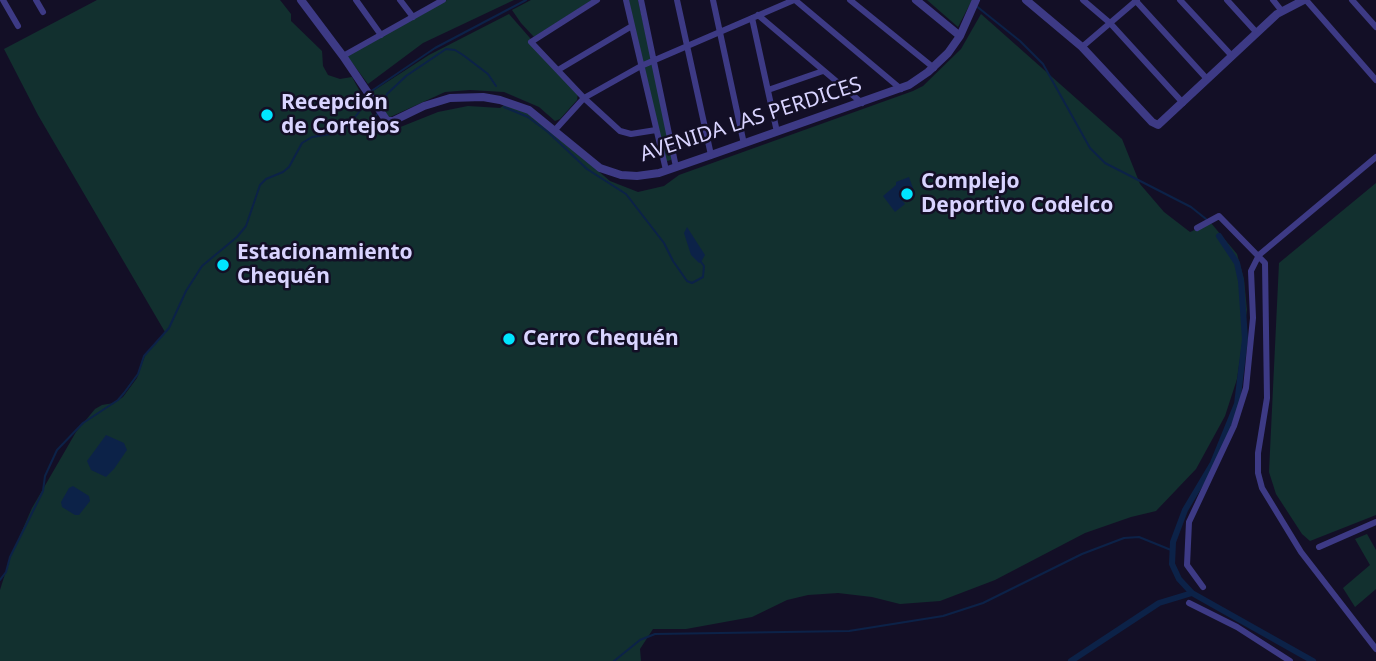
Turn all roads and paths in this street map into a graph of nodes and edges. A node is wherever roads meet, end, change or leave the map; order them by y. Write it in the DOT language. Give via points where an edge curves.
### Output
graph roads {
  1 [pos="3,0"];
  2 [pos="36,0"];
  3 [pos="300,0"];
  4 [pos="356,0"];
  5 [pos="400,0"];
  6 [pos="443,0"];
  7 [pos="597,0"];
  8 [pos="626,0"];
  9 [pos="641,0"];
  10 [pos="677,0"];
  11 [pos="713,0"];
  12 [pos="794,0"];
  13 [pos="850,0"];
  14 [pos="916,0"];
  15 [pos="1026,0"];
  16 [pos="1083,0"];
  17 [pos="1136,0"];
  18 [pos="1180,0"];
  19 [pos="1227,0"];
  20 [pos="1273,0"];
  21 [pos="1305,0"];
  22 [pos="1352,0"];
  23 [pos="974,4"];
  24 [pos="1281,10"];
  25 [pos="43,12"];
  26 [pos="413,17"];
  27 [pos="755,17"];
  28 [pos="1110,23"];
  29 [pos="18,26"];
  30 [pos="632,26"];
  31 [pos="1376,27"];
  32 [pos="720,32"];
  33 [pos="1257,33"];
  34 [pos="381,34"];
  35 [pos="960,36"];
  36 [pos="687,45"];
  37 [pos="1082,47"];
  38 [pos="343,56"];
  39 [pos="1232,56"];
  40 [pos="653,60"];
  41 [pos="641,66"];
  42 [pos="934,68"];
  43 [pos="558,70"];
  44 [pos="822,71"];
  45 [pos="1207,79"];
  46 [pos="1376,80"];
  47 [pos="901,89"];
  48 [pos="768,90"];
  49 [pos="584,98"];
  50 [pos="862,103"];
  51 [pos="1183,103"];
  52 [pos="656,130"];
  53 [pos="554,131"];
  54 [pos="777,132"];
  55 [pos="744,144"];
  56 [pos="712,155"];
  57 [pos="1376,157"];
  58 [pos="676,167"];
  59 [pos="666,170"];
  60 [pos="1197,228"];
  61 [pos="1259,255"];
  62 [pos="1376,522"];
  63 [pos="1319,547"];
  64 [pos="1203,587"];
  65 [pos="1189,603"];
  66 [pos="1376,649"];
  67 [pos="1290,661"];
  1 -- 29 [label="street"];
  2 -- 25 [label="street"];
  3 -- 38 [label="street"];
  4 -- 34 [label="street"];
  5 -- 26 [label="street"];
  6 -- 26 [label="street"];
  7 -- 43 [label="street" via="531,41"];
  8 -- 30 [label="street"];
  9 -- 40 [label="street"];
  10 -- 36 [label="street"];
  11 -- 32 [label="street"];
  12 -- 27 [label="street"];
  12 -- 47 [label="street"];
  13 -- 42 [label="street"];
  14 -- 35 [label="street"];
  15 -- 37 [label="street"];
  16 -- 28 [label="street"];
  17 -- 28 [label="street"];
  17 -- 45 [label="street"];
  18 -- 39 [label="street"];
  19 -- 33 [label="street"];
  20 -- 24 [label="street"];
  21 -- 24 [label="street"];
  21 -- 46 [label="street"];
  22 -- 31 [label="street"];
  23 -- 35 [label="street, AVENIDA LAS PERDICES"];
  24 -- 33 [label="street"];
  26 -- 34 [label="street"];
  27 -- 32 [label="street"];
  27 -- 44 [label="street"];
  27 -- 48 [label="street"];
  28 -- 37 [label="street"];
  28 -- 51 [label="street"];
  30 -- 41 [label="street"];
  30 -- 43 [label="street"];
  32 -- 36 [label="street"];
  32 -- 55 [label="street"];
  33 -- 39 [label="street"];
  34 -- 38 [label="street"];
  35 -- 42 [label="street, AVENIDA LAS PERDICES"];
  36 -- 40 [label="street"];
  36 -- 56 [label="street"];
  37 -- 51 [label="street" via="1152,122 1158,125"];
  38 -- 53 [label="street, AVENIDA LAS PERDICES" via="383,118 391,121 450,98 483,97 528,110"];
  39 -- 45 [label="street"];
  40 -- 41 [label="street"];
  40 -- 58 [label="street"];
  41 -- 49 [label="street"];
  41 -- 52 [label="street"];
  42 -- 47 [label="street, AVENIDA LAS PERDICES"];
  43 -- 49 [label="street"];
  44 -- 48 [label="street"];
  44 -- 50 [label="street"];
  45 -- 51 [label="street"];
  47 -- 50 [label="street, AVENIDA LAS PERDICES"];
  48 -- 54 [label="street"];
  49 -- 52 [label="street" via="620,131"];
  49 -- 53 [label="street"];
  50 -- 54 [label="street, AVENIDA LAS PERDICES"];
  52 -- 59 [label="street"];
  53 -- 59 [label="street, AVENIDA LAS PERDICES" via="607,171 637,176"];
  54 -- 55 [label="street, AVENIDA LAS PERDICES"];
  55 -- 56 [label="street, AVENIDA LAS PERDICES"];
  56 -- 58 [label="street, AVENIDA LAS PERDICES"];
  57 -- 61 [label="street"];
  58 -- 59 [label="street, AVENIDA LAS PERDICES"];
  60 -- 61 [label="street" via="1219,216"];
  61 -- 64 [label="street" via="1251,271 1253,318 1246,388 1234,426 1189,522 1187,565"];
  61 -- 66 [label="street" via="1267,276 1267,398 1258,453 1262,488 1301,552"];
  62 -- 63 [label="street"];
  65 -- 67 [label="street"];
}
